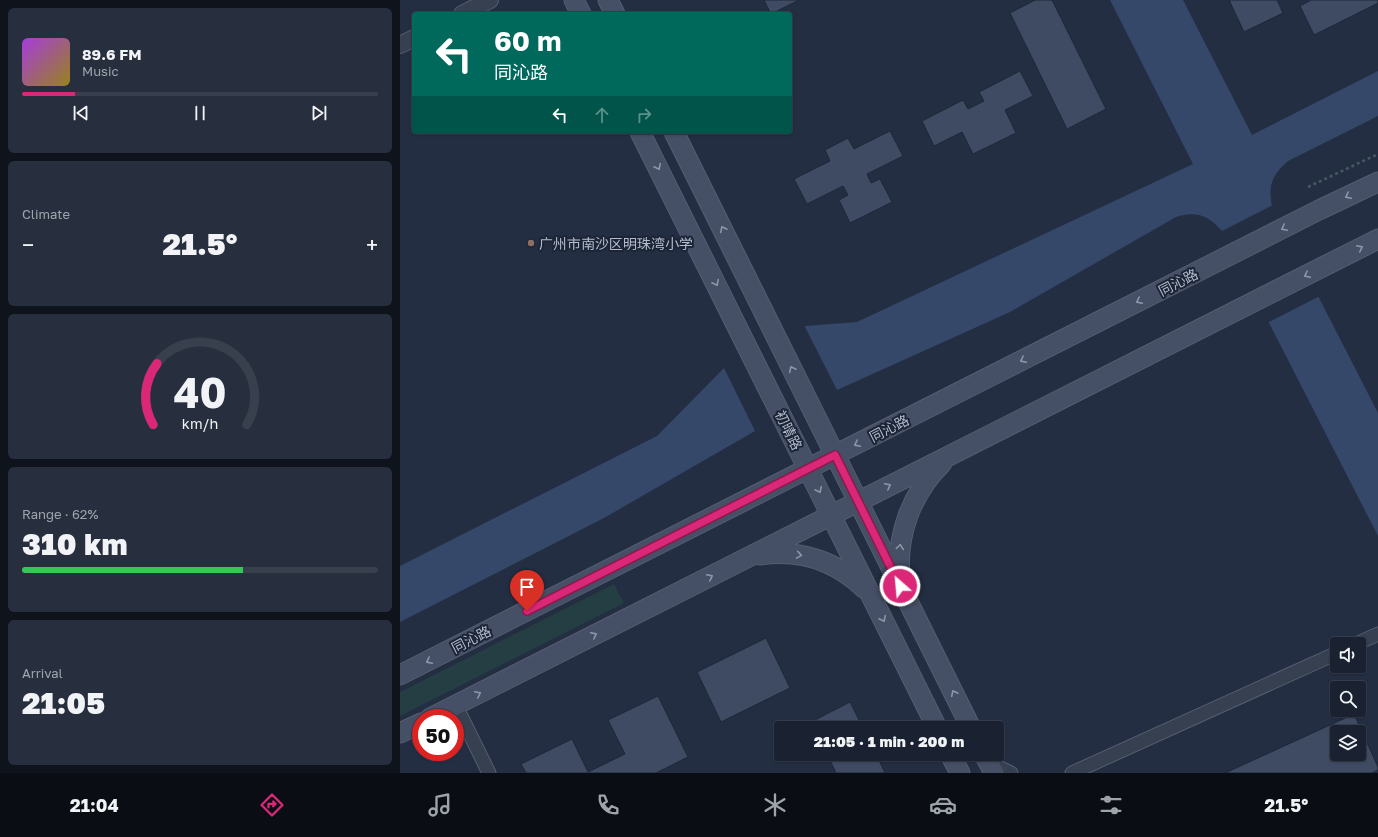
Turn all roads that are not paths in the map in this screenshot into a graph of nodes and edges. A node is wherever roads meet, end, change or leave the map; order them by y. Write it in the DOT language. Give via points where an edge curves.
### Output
graph roads {
  1 [pos="490,0"];
  2 [pos="574,0"];
  3 [pos="608,0"];
  4 [pos="466,12"];
  5 [pos="580,12"];
  6 [pos="614,12"];
  7 [pos="412,39"];
  8 [pos="400,46"];
  9 [pos="641,134"];
  10 [pos="675,134"];
  11 [pos="1378,182"];
  12 [pos="1378,239"];
  13 [pos="954,453"];
  14 [pos="835,455"];
  15 [pos="808,469"];
  16 [pos="858,502"];
  17 [pos="831,515"];
  18 [pos="747,558"];
  19 [pos="900,586"];
  20 [pos="874,600"];
  21 [pos="1378,634"];
  22 [pos="1366,639"];
  23 [pos="1330,655"];
  24 [pos="400,675"];
  25 [pos="448,709"];
  26 [pos="934,721"];
  27 [pos="968,721"];
  28 [pos="464,722"];
  29 [pos="412,727"];
  30 [pos="400,733"];
  31 [pos="954,761"];
  32 [pos="989,763"];
  33 [pos="489,773"];
  34 [pos="960,773"];
  35 [pos="1011,773"];
  36 [pos="1072,773"];
  1 -- 4 [label="street"];
  2 -- 5 [label="main road"];
  3 -- 6 [label="main road"];
  7 -- 8 [label="street"];
  9 -- 15 [label="main road, 初晴路, one-way"];
  14 -- 10 [label="main road, one-way"];
  11 -- 14 [label="main road, 同沁路, one-way"];
  12 -- 13 [label="main road"];
  16 -- 13 [label="main road, one-way"];
  19 -- 13 [label="main road, one-way" via="899,553 906,520 920,490 930,476"];
  14 -- 15 [label="main road, 同沁路"];
  14 -- 16 [label="main road"];
  15 -- 17 [label="main road, 初晴路, one-way"];
  15 -- 24 [label="main road, 同沁路, one-way"];
  16 -- 17 [label="main road"];
  16 -- 19 [label="main road"];
  17 -- 18 [label="main road"];
  17 -- 20 [label="main road, 初晴路"];
  18 -- 20 [label="main road, one-way" via="775,553 817,559 848,575"];
  25 -- 18 [label="main road, one-way"];
  27 -- 19 [label="main road, one-way"];
  20 -- 26 [label="main road, 初晴路, one-way"];
  21 -- 22 [label="street"];
  23 -- 36 [label="street"];
  28 -- 33 [label="street"];
  29 -- 30 [label="main road"];
  31 -- 34 [label="main road"];
  32 -- 35 [label="street"];
}
